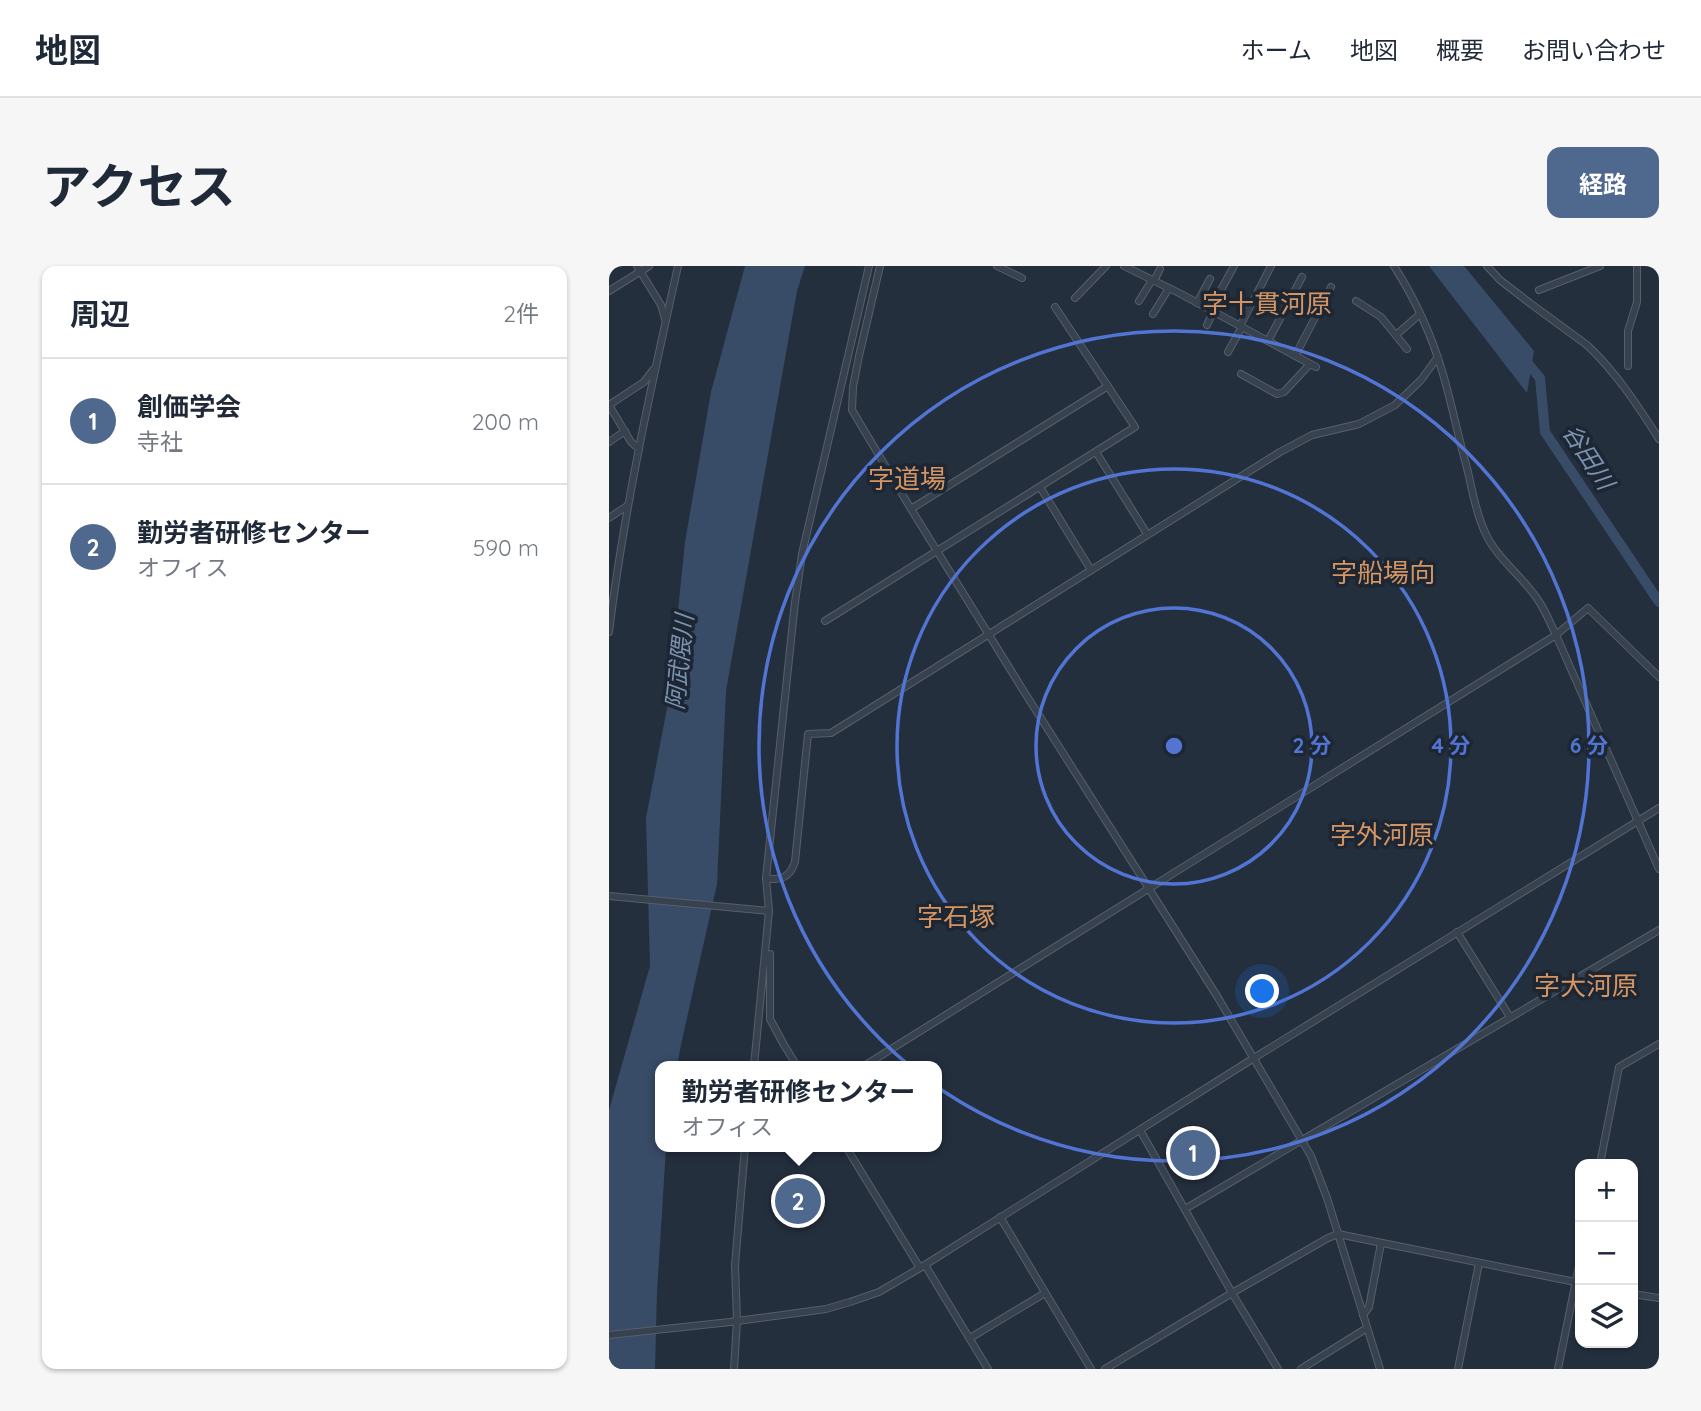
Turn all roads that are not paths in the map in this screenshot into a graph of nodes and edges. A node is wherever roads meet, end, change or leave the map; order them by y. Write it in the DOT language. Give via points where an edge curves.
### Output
graph roads {
  1 [pos="649,266"];
  2 [pos="678,266"];
  3 [pos="869,266"];
  4 [pos="880,266"];
  5 [pos="997,266"];
  6 [pos="1106,266"];
  7 [pos="1124,266"];
  8 [pos="1234,266"];
  9 [pos="1272,266"];
  10 [pos="1394,266"];
  11 [pos="1487,266"];
  12 [pos="1599,266"];
  13 [pos="1637,266"];
  14 [pos="638,269"];
  15 [pos="1160,269"];
  16 [pos="1302,277"];
  17 [pos="1022,278"];
  18 [pos="1210,279"];
  19 [pos="1153,280"];
  20 [pos="1331,287"];
  21 [pos="1169,288"];
  22 [pos="1539,290"];
  23 [pos="609,291"];
  24 [pos="1075,298"];
  25 [pos="1139,301"];
  26 [pos="1356,301"];
  27 [pos="1197,303"];
  28 [pos="1055,307"];
  29 [pos="1212,311"];
  30 [pos="1153,314"];
  31 [pos="1420,314"];
  32 [pos="666,321"];
  33 [pos="1207,324"];
  34 [pos="1241,327"];
  35 [pos="1396,335"];
  36 [pos="1268,341"];
  37 [pos="1408,349"];
  38 [pos="1227,352"];
  39 [pos="1295,356"];
  40 [pos="1437,358"];
  41 [pos="656,366"];
  42 [pos="1628,366"];
  43 [pos="1241,374"];
  44 [pos="1108,386"];
  45 [pos="609,405"];
  46 [pos="625,431"];
  47 [pos="1659,439"];
  48 [pos="609,442"];
  49 [pos="639,449"];
  50 [pos="1096,452"];
  51 [pos="1039,487"];
  52 [pos="628,505"];
  53 [pos="911,509"];
  54 [pos="609,518"];
  55 [pos="1147,534"];
  56 [pos="937,551"];
  57 [pos="1091,570"];
  58 [pos="612,590"];
  59 [pos="825,621"];
  60 [pos="609,629"];
  61 [pos="988,634"];
  62 [pos="1556,635"];
  63 [pos="1659,677"];
  64 [pos="1659,808"];
  65 [pos="1639,820"];
  66 [pos="1659,869"];
  67 [pos="766,878"];
  68 [pos="1149,890"];
  69 [pos="609,896"];
  70 [pos="766,911"];
  71 [pos="1659,930"];
  72 [pos="1457,932"];
  73 [pos="767,941"];
  74 [pos="1510,1017"];
  75 [pos="1659,1044"];
  76 [pos="1254,1058"];
  77 [pos="755,1061"];
  78 [pos="794,1061"];
  79 [pos="872,1061"];
  80 [pos="1140,1130"];
  81 [pos="1303,1139"];
  82 [pos="745,1152"];
  83 [pos="849,1152"];
  84 [pos="1601,1159"];
  85 [pos="1185,1209"];
  86 [pos="1000,1217"];
  87 [pos="1338,1234"];
  88 [pos="1381,1243"];
  89 [pos="1479,1263"];
  90 [pos="923,1266"];
  91 [pos="1575,1282"];
  92 [pos="1578,1285"];
  93 [pos="1045,1293"];
  94 [pos="1232,1293"];
  95 [pos="1638,1295"];
  96 [pos="1659,1298"];
  97 [pos="1363,1315"];
  98 [pos="734,1322"];
  99 [pos="1367,1328"];
  100 [pos="609,1335"];
  101 [pos="970,1338"];
  102 [pos="734,1369"];
  103 [pos="988,1369"];
  104 [pos="1091,1369"];
  105 [pos="1105,1369"];
  106 [pos="1278,1369"];
  107 [pos="1301,1369"];
  108 [pos="1380,1369"];
  109 [pos="1458,1369"];
  110 [pos="1558,1369"];
  1 -- 14 [label="street"];
  2 -- 32 [label="street"];
  3 -- 67 [label="street" via="802,554"];
  4 -- 53 [label="street" via="853,387 852,411"];
  5 -- 17 [label="street"];
  6 -- 24 [label="street"];
  7 -- 19 [label="street"];
  8 -- 29 [label="street"];
  9 -- 34 [label="street"];
  10 -- 31 [label="street"];
  11 -- 47 [label="street" via="1598,355"];
  12 -- 22 [label="street"];
  13 -- 42 [label="street"];
  14 -- 23 [label="street"];
  14 -- 32 [label="street"];
  15 -- 19 [label="street"];
  16 -- 36 [label="street"];
  18 -- 27 [label="street"];
  19 -- 21 [label="street"];
  19 -- 25 [label="street"];
  20 -- 39 [label="street"];
  21 -- 27 [label="street"];
  21 -- 30 [label="street"];
  26 -- 35 [label="street" via="1381,317"];
  27 -- 29 [label="street"];
  28 -- 44 [label="street"];
  29 -- 33 [label="street"];
  29 -- 34 [label="street"];
  31 -- 35 [label="street"];
  31 -- 40 [label="street"];
  32 -- 41 [label="street"];
  34 -- 36 [label="street"];
  34 -- 38 [label="street"];
  35 -- 37 [label="street"];
  36 -- 39 [label="street"];
  39 -- 43 [label="street" via="1313,365 1280,394"];
  40 -- 55 [label="street" via="1395,405 1359,424 1299,441"];
  40 -- 62 [label="street" via="1485,533 1537,598"];
  41 -- 45 [label="street" via="644,382"];
  41 -- 49 [label="street"];
  44 -- 50 [label="street" via="1135,427"];
  44 -- 53 [label="street"];
  45 -- 46 [label="street"];
  46 -- 48 [label="street"];
  46 -- 49 [label="street"];
  49 -- 52 [label="street"];
  50 -- 51 [label="street"];
  50 -- 55 [label="street"];
  51 -- 56 [label="street"];
  51 -- 57 [label="street"];
  52 -- 54 [label="street"];
  52 -- 58 [label="street"];
  53 -- 56 [label="street"];
  55 -- 57 [label="street"];
  56 -- 59 [label="street"];
  56 -- 61 [label="street"];
  57 -- 61 [label="street"];
  58 -- 60 [label="street"];
  61 -- 67 [label="street" via="831,733 808,734 795,862 786,877"];
  61 -- 68 [label="street"];
  62 -- 63 [label="street" via="1588,608"];
  62 -- 65 [label="street"];
  62 -- 68 [label="street"];
  64 -- 65 [label="street"];
  65 -- 66 [label="street"];
  65 -- 72 [label="street"];
  67 -- 70 [label="street"];
  68 -- 76 [label="street"];
  68 -- 79 [label="street"];
  69 -- 70 [label="street"];
  70 -- 73 [label="street"];
  71 -- 74 [label="street"];
  72 -- 74 [label="street"];
  72 -- 76 [label="street"];
  73 -- 77 [label="street"];
  73 -- 78 [label="street" via="771,1019"];
  74 -- 81 [label="street"];
  75 -- 84 [label="street" via="1619,1067"];
  76 -- 80 [label="street"];
  76 -- 81 [label="street"];
  80 -- 85 [label="street"];
  80 -- 86 [label="street"];
  81 -- 85 [label="street"];
  81 -- 87 [label="street"];
  82 -- 98 [label="street"];
  83 -- 90 [label="street"];
  85 -- 94 [label="street"];
  86 -- 90 [label="street"];
  86 -- 93 [label="street"];
  87 -- 88 [label="street"];
  87 -- 94 [label="street"];
  87 -- 97 [label="street"];
  88 -- 89 [label="street"];
  88 -- 97 [label="street" via="1369,1307"];
  89 -- 91 [label="street"];
  89 -- 109 [label="street"];
  90 -- 98 [label="street" via="850,1303"];
  90 -- 101 [label="street"];
  92 -- 110 [label="street"];
  93 -- 101 [label="street"];
  93 -- 104 [label="street"];
  94 -- 105 [label="street"];
  94 -- 106 [label="street"];
  95 -- 96 [label="street"];
  97 -- 99 [label="street"];
  98 -- 100 [label="street"];
  98 -- 102 [label="street"];
  99 -- 107 [label="street"];
  99 -- 108 [label="street"];
  101 -- 103 [label="street"];
}
